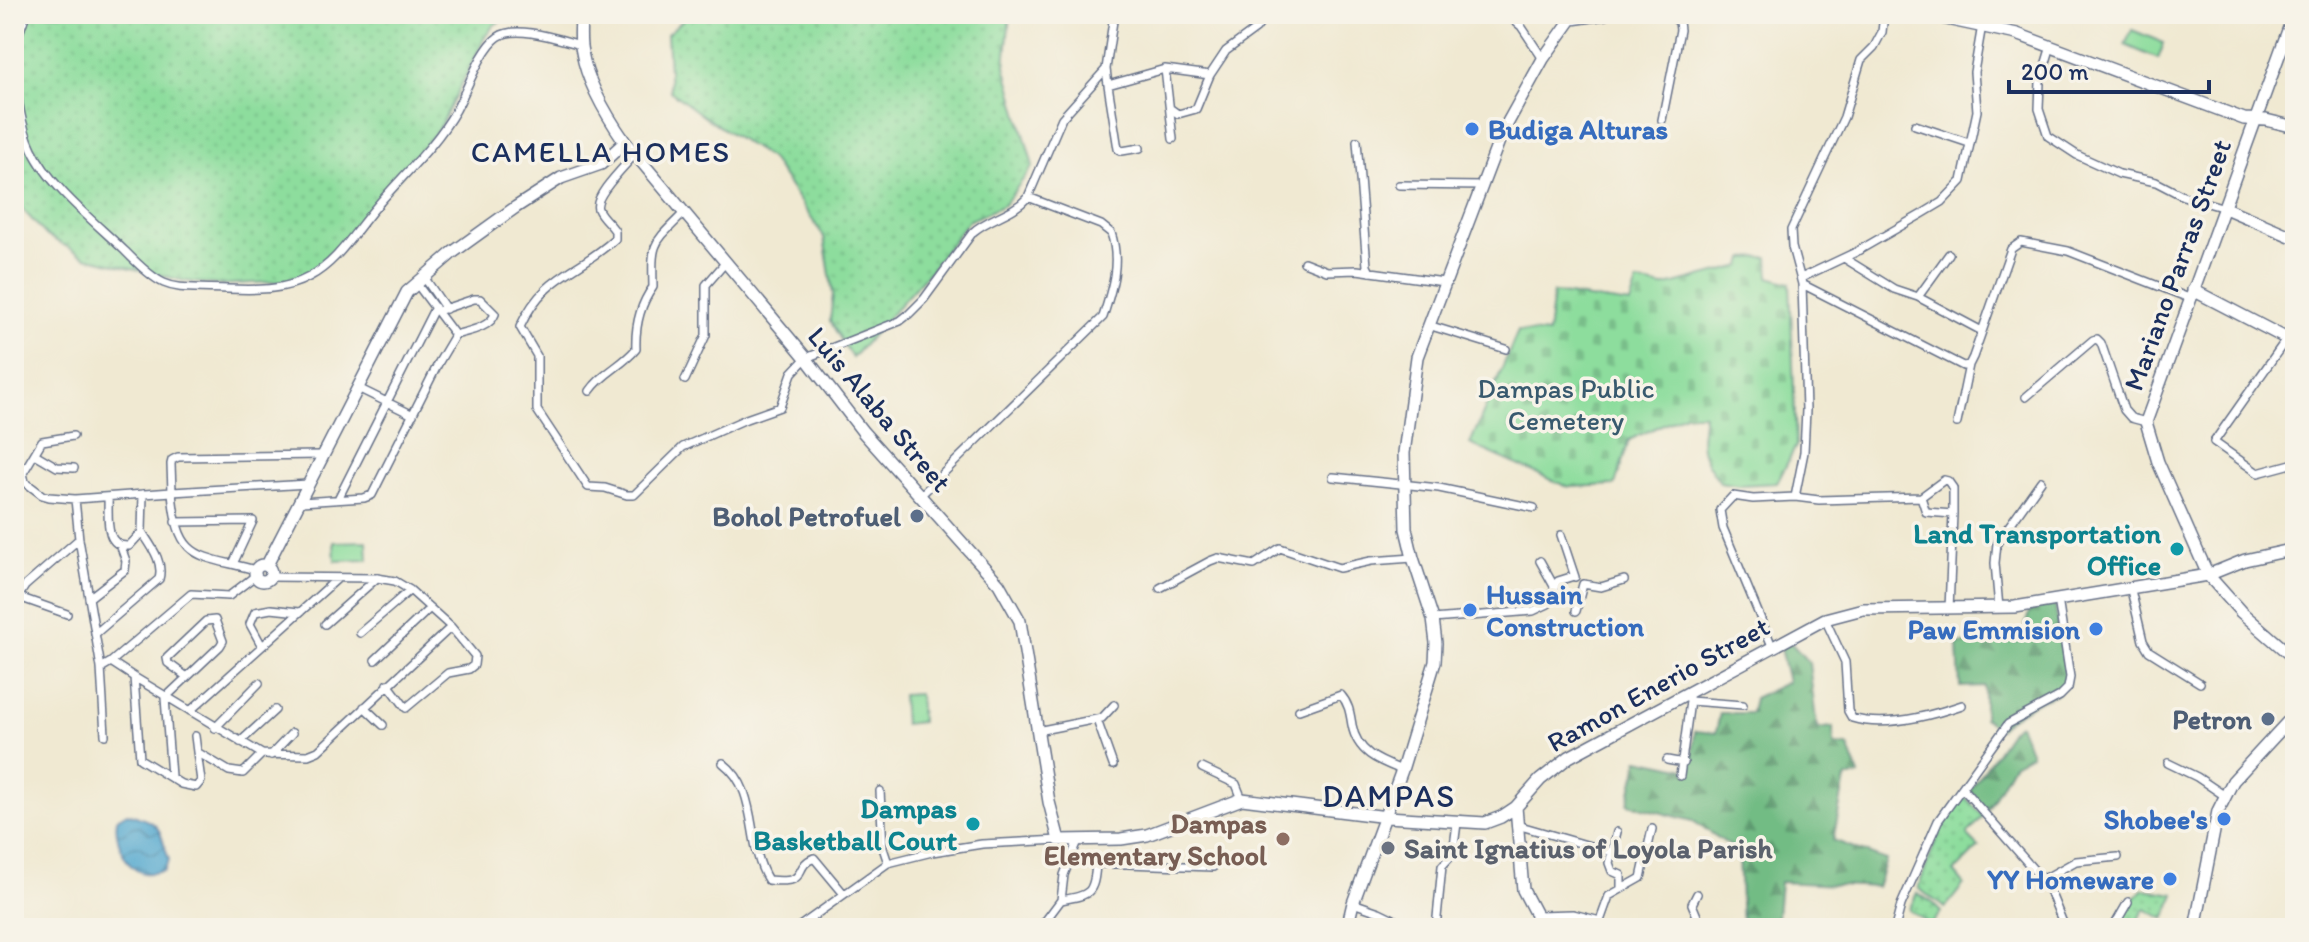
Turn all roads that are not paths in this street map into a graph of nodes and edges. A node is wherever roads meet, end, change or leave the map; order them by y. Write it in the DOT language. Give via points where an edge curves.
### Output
graph roads {
  1 [pos="26,14"];
  2 [pos="581,14"];
  3 [pos="1114,14"];
  4 [pos="1267,14"];
  5 [pos="1506,14"];
  6 [pos="1605,14"];
  7 [pos="1669,14"];
  8 [pos="1884,14"];
  9 [pos="1923,14"];
  10 [pos="2294,14"];
  11 [pos="1574,16"];
  12 [pos="1982,25"];
  13 [pos="581,45"];
  14 [pos="2051,46"];
  15 [pos="14,47"];
  16 [pos="1543,59"];
  17 [pos="14,66"];
  18 [pos="1106,69"];
  19 [pos="1165,69"];
  20 [pos="1210,75"];
  21 [pos="1108,85"];
  22 [pos="1171,109"];
  23 [pos="2256,119"];
  24 [pos="1662,120"];
  25 [pos="1915,125"];
  26 [pos="2295,127"];
  27 [pos="1173,139"];
  28 [pos="1357,141"];
  29 [pos="625,142"];
  30 [pos="1969,143"];
  31 [pos="1140,148"];
  32 [pos="635,154"];
  33 [pos="1399,185"];
  34 [pos="1482,186"];
  35 [pos="1028,197"];
  36 [pos="2225,208"];
  37 [pos="684,213"];
  38 [pos="2295,238"];
  39 [pos="1949,254"];
  40 [pos="1844,258"];
  41 [pos="726,262"];
  42 [pos="1304,262"];
  43 [pos="1370,272"];
  44 [pos="420,280"];
  45 [pos="1801,281"];
  46 [pos="1444,282"];
  47 [pos="2191,294"];
  48 [pos="1918,297"];
  49 [pos="440,309"];
  50 [pos="1428,325"];
  51 [pos="2295,327"];
  52 [pos="1980,330"];
  53 [pos="455,335"];
  54 [pos="2291,341"];
  55 [pos="1506,349"];
  56 [pos="806,358"];
  57 [pos="1969,365"];
  58 [pos="685,380"];
  59 [pos="358,388"];
  60 [pos="590,391"];
  61 [pos="2026,397"];
  62 [pos="387,401"];
  63 [pos="413,415"];
  64 [pos="2146,422"];
  65 [pos="1957,423"];
  66 [pos="73,436"];
  67 [pos="35,454"];
  68 [pos="323,455"];
  69 [pos="2295,463"];
  70 [pos="74,468"];
  71 [pos="1333,477"];
  72 [pos="2041,481"];
  73 [pos="1404,483"];
  74 [pos="308,484"];
  75 [pos="172,492"];
  76 [pos="143,494"];
  77 [pos="921,495"];
  78 [pos="108,497"];
  79 [pos="1795,497"];
  80 [pos="1921,497"];
  81 [pos="75,499"];
  82 [pos="338,499"];
  83 [pos="301,502"];
  84 [pos="1534,508"];
  85 [pos="1953,514"];
  86 [pos="175,522"];
  87 [pos="142,532"];
  88 [pos="1561,535"];
  89 [pos="79,539"];
  90 [pos="121,547"];
  91 [pos="2295,549"];
  92 [pos="1413,558"];
  93 [pos="1540,561"];
  94 [pos="233,564"];
  95 [pos="259,570"];
  96 [pos="2208,575"];
  97 [pos="1574,576"];
  98 [pos="270,577"];
  99 [pos="338,578"];
  100 [pos="377,578"];
  101 [pos="1624,580"];
  102 [pos="1583,584"];
  103 [pos="1160,588"];
  104 [pos="1555,588"];
  105 [pos="410,590"];
  106 [pos="2131,590"];
  107 [pos="16,596"];
  108 [pos="89,598"];
  109 [pos="2058,599"];
  110 [pos="430,608"];
  111 [pos="1999,608"];
  112 [pos="1949,610"];
  113 [pos="1576,611"];
  114 [pos="299,612"];
  115 [pos="67,614"];
  116 [pos="1433,619"];
  117 [pos="1825,619"];
  118 [pos="325,624"];
  119 [pos="451,627"];
  120 [pos="360,633"];
  121 [pos="95,634"];
  122 [pos="262,646"];
  123 [pos="1772,646"];
  124 [pos="2295,659"];
  125 [pos="375,660"];
  126 [pos="111,662"];
  127 [pos="101,668"];
  128 [pos="134,677"];
  129 [pos="187,677"];
  130 [pos="259,683"];
  131 [pos="2200,683"];
  132 [pos="388,684"];
  133 [pos="165,698"];
  134 [pos="1689,698"];
  135 [pos="1114,705"];
  136 [pos="1743,705"];
  137 [pos="1962,705"];
  138 [pos="364,707"];
  139 [pos="275,710"];
  140 [pos="1299,710"];
  141 [pos="190,711"];
  142 [pos="2295,714"];
  143 [pos="1097,720"];
  144 [pos="383,725"];
  145 [pos="215,728"];
  146 [pos="1037,731"];
  147 [pos="292,733"];
  148 [pos="105,735"];
  149 [pos="195,736"];
  150 [pos="240,742"];
  151 [pos="197,752"];
  152 [pos="266,754"];
  153 [pos="1667,760"];
  154 [pos="723,763"];
  155 [pos="1684,763"];
  156 [pos="2168,763"];
  157 [pos="1113,765"];
  158 [pos="1202,768"];
  159 [pos="1402,770"];
  160 [pos="171,776"];
  161 [pos="1680,776"];
  162 [pos="1963,789"];
  163 [pos="880,791"];
  164 [pos="2225,796"];
  165 [pos="1242,799"];
  166 [pos="1516,807"];
  167 [pos="1387,817"];
  168 [pos="1457,823"];
  169 [pos="1517,825"];
  170 [pos="1652,829"];
  171 [pos="1617,832"];
  172 [pos="1059,840"];
  173 [pos="1078,841"];
  174 [pos="1611,852"];
  175 [pos="2118,857"];
  176 [pos="1069,862"];
  177 [pos="888,863"];
  178 [pos="1096,864"];
  179 [pos="1213,867"];
  180 [pos="2042,880"];
  181 [pos="1621,887"];
  182 [pos="844,894"];
  183 [pos="1697,894"];
  184 [pos="1061,900"];
  185 [pos="2128,902"];
  186 [pos="1353,903"];
  187 [pos="1682,903"];
  188 [pos="1692,904"];
  189 [pos="1537,915"];
  190 [pos="797,928"];
  191 [pos="1040,928"];
  192 [pos="1347,928"];
  193 [pos="1412,928"];
  194 [pos="1436,928"];
  195 [pos="1543,928"];
  196 [pos="1702,928"];
  197 [pos="1895,928"];
  198 [pos="2065,928"];
  199 [pos="2113,928"];
  200 [pos="2195,928"];
  1 -- 15 [label="street"];
  2 -- 13 [label="street, Luis Alaba Street"];
  3 -- 18 [label="street"];
  4 -- 20 [label="street" via="1226,51"];
  5 -- 16 [label="street"];
  6 -- 11 [label="street"];
  7 -- 24 [label="street" via="1680,30"];
  8 -- 45 [label="street" via="1879,40 1861,60 1844,117 1791,230"];
  9 -- 12 [label="street"];
  10 -- 23 [label="street, Mariano Parras Street"];
  11 -- 16 [label="street"];
  12 -- 14 [label="street"];
  12 -- 30 [label="street" via="1974,72 1977,111"];
  13 -- 17 [label="street" via="517,32 500,36 437,138 337,254 311,276 258,290 172,287 156,281 35,156 24,127"];
  13 -- 29 [label="street, Luis Alaba Street" via="590,76"];
  14 -- 23 [label="street" via="2244,119"];
  14 -- 36 [label="street" via="2040,82 2039,109 2048,136 2119,174"];
  16 -- 34 [label="street" via="1502,133"];
  18 -- 21 [label="street"];
  18 -- 35 [label="street" via="1062,118"];
  19 -- 20 [label="street"];
  19 -- 21 [label="street"];
  19 -- 22 [label="street"];
  20 -- 22 [label="street" via="1196,109 1178,114"];
  21 -- 31 [label="street" via="1118,149"];
  22 -- 27 [label="street"];
  23 -- 26 [label="street"];
  23 -- 36 [label="street, Mariano Parras Street"];
  25 -- 30 [label="street"];
  28 -- 43 [label="street"];
  29 -- 32 [label="street, Luis Alaba Street"];
  29 -- 44 [label="street" via="592,169 547,186"];
  30 -- 40 [label="street" via="1965,175 1951,194"];
  32 -- 37 [label="street, Luis Alaba Street"];
  32 -- 56 [label="street" via="597,203 615,239 537,295 520,327 537,356 537,410 588,487 634,495 683,447 776,410 792,373"];
  33 -- 34 [label="street"];
  34 -- 46 [label="street"];
  35 -- 56 [label="street" via="973,232 924,299 900,321"];
  35 -- 77 [label="street" via="1111,233 1116,262 1103,317"];
  36 -- 38 [label="street"];
  36 -- 47 [label="street, Mariano Parras Street"];
  37 -- 41 [label="street, Luis Alaba Street"];
  37 -- 60 [label="street" via="656,241 653,287 642,301 636,349"];
  39 -- 48 [label="street"];
  40 -- 45 [label="street"];
  40 -- 48 [label="street" via="1894,289"];
  41 -- 56 [label="street, Luis Alaba Street"];
  41 -- 58 [label="street" via="706,285 706,335"];
  42 -- 43 [label="street" via="1327,271"];
  43 -- 46 [label="street"];
  44 -- 49 [label="street"];
  44 -- 59 [label="street" via="399,304"];
  45 -- 57 [label="street"];
  45 -- 79 [label="street" via="1806,410"];
  46 -- 50 [label="street"];
  47 -- 52 [label="street" via="2068,251 2021,242 2011,249"];
  47 -- 54 [label="street"];
  47 -- 64 [label="street, Mariano Parras Street"];
  48 -- 52 [label="street"];
  49 -- 53 [label="street"];
  49 -- 53 [label="street" via="480,299 495,314 488,324"];
  49 -- 62 [label="street"];
  50 -- 55 [label="street"];
  50 -- 73 [label="street" via="1406,424"];
  51 -- 54 [label="street"];
  52 -- 57 [label="street"];
  53 -- 63 [label="street"];
  54 -- 69 [label="street" via="2214,442 2258,473"];
  56 -- 77 [label="street, Luis Alaba Street"];
  57 -- 65 [label="street"];
  59 -- 62 [label="street"];
  59 -- 68 [label="street"];
  61 -- 64 [label="street" via="2097,339 2124,410"];
  62 -- 63 [label="street"];
  62 -- 82 [label="street"];
  63 -- 82 [label="street" via="372,495"];
  64 -- 96 [label="street, Mariano Parras Street"];
  66 -- 67 [label="street" via="42,441"];
  67 -- 70 [label="street" via="57,467"];
  67 -- 81 [label="street" via="23,473 25,482 42,495"];
  68 -- 74 [label="street"];
  68 -- 75 [label="street" via="178,457 171,464"];
  71 -- 73 [label="street"];
  72 -- 111 [label="street" via="1997,543"];
  73 -- 84 [label="street"];
  73 -- 92 [label="street"];
  74 -- 75 [label="street"];
  74 -- 83 [label="street"];
  75 -- 76 [label="street"];
  75 -- 86 [label="street"];
  76 -- 78 [label="street"];
  76 -- 87 [label="street"];
  77 -- 146 [label="street, Luis Alaba Street" via="999,584 1020,621"];
  78 -- 81 [label="street"];
  78 -- 90 [label="street" via="110,536"];
  79 -- 80 [label="street"];
  79 -- 123 [label="street" via="1733,496 1720,510"];
  80 -- 85 [label="street" via="1926,512"];
  80 -- 85 [label="street" via="1948,481"];
  81 -- 89 [label="street"];
  82 -- 83 [label="street"];
  83 -- 95 [label="street"];
  85 -- 112 [label="street"];
  86 -- 94 [label="street" via="195,555"];
  86 -- 94 [label="street" via="253,521"];
  87 -- 90 [label="street"];
  87 -- 121 [label="street" via="156,556 159,579"];
  88 -- 97 [label="street"];
  89 -- 107 [label="street"];
  89 -- 108 [label="street"];
  90 -- 108 [label="street" via="125,570"];
  91 -- 96 [label="street, Ramon Enerio Street"];
  92 -- 103 [label="street" via="1339,568 1280,548 1254,565 1218,558"];
  92 -- 116 [label="street"];
  93 -- 104 [label="street"];
  94 -- 95 [label="street"];
  95 -- 98 [label="street" via="272,571"];
  95 -- 126 [label="street" via="229,596 191,594"];
  96 -- 106 [label="street, Ramon Enerio Street"];
  96 -- 124 [label="street, Mariano Parras Street"];
  97 -- 102 [label="street"];
  97 -- 104 [label="street" via="1558,581"];
  98 -- 99 [label="street"];
  99 -- 100 [label="street"];
  99 -- 114 [label="street"];
  100 -- 105 [label="street"];
  100 -- 118 [label="street"];
  101 -- 102 [label="street" via="1601,587"];
  102 -- 113 [label="street"];
  104 -- 116 [label="street" via="1548,604 1533,611"];
  105 -- 110 [label="street"];
  105 -- 120 [label="street"];
  106 -- 109 [label="street, Ramon Enerio Street"];
  106 -- 131 [label="street" via="2149,651"];
  107 -- 115 [label="street"];
  108 -- 121 [label="street"];
  109 -- 111 [label="street, Ramon Enerio Street"];
  109 -- 162 [label="street" via="2068,688 2008,724"];
  110 -- 119 [label="street"];
  110 -- 125 [label="street"];
  111 -- 112 [label="street, Ramon Enerio Street"];
  112 -- 117 [label="street, Ramon Enerio Street" via="1863,609"];
  114 -- 122 [label="street"];
  114 -- 122 [label="street" via="255,612 250,624"];
  116 -- 159 [label="street" via="1435,662"];
  117 -- 123 [label="street, Ramon Enerio Street"];
  117 -- 137 [label="street" via="1845,662 1852,718 1895,719"];
  119 -- 132 [label="street"];
  119 -- 132 [label="street" via="475,656 474,665 448,673 406,708"];
  121 -- 127 [label="street"];
  122 -- 141 [label="street"];
  123 -- 134 [label="street, Ramon Enerio Street"];
  126 -- 127 [label="street"];
  126 -- 128 [label="street"];
  127 -- 148 [label="street"];
  128 -- 133 [label="street"];
  128 -- 160 [label="street" via="140,759"];
  129 -- 129 [label="street" via="223,641 215,620 206,621 167,658"];
  129 -- 133 [label="street"];
  130 -- 145 [label="street"];
  132 -- 138 [label="street"];
  133 -- 141 [label="street"];
  133 -- 160 [label="street"];
  134 -- 136 [label="street"];
  134 -- 155 [label="street"];
  134 -- 166 [label="street, Ramon Enerio Street" via="1569,757"];
  135 -- 143 [label="street"];
  138 -- 144 [label="street"];
  138 -- 152 [label="street" via="314,754"];
  139 -- 150 [label="street"];
  140 -- 159 [label="street" via="1341,695 1355,738 1368,755"];
  141 -- 145 [label="street"];
  142 -- 164 [label="street"];
  143 -- 146 [label="street"];
  143 -- 157 [label="street"];
  145 -- 150 [label="street"];
  146 -- 172 [label="street, Luis Alaba Street"];
  147 -- 152 [label="street"];
  149 -- 151 [label="street"];
  150 -- 152 [label="street"];
  151 -- 152 [label="street" via="236,774"];
  151 -- 160 [label="street" via="201,781 196,787"];
  153 -- 155 [label="street"];
  154 -- 182 [label="street" via="742,785 768,880 795,880 814,858"];
  155 -- 161 [label="street"];
  156 -- 164 [label="street"];
  158 -- 165 [label="street" via="1236,784"];
  159 -- 167 [label="street"];
  162 -- 180 [label="street"];
  162 -- 197 [label="street" via="1938,821"];
  163 -- 177 [label="street"];
  164 -- 200 [label="street"];
  165 -- 167 [label="street, Ramon Enerio Street"];
  165 -- 173 [label="street, Ramon Enerio Street" via="1147,835"];
  166 -- 168 [label="street, Ramon Enerio Street" via="1485,823"];
  166 -- 169 [label="street"];
  167 -- 168 [label="street, Ramon Enerio Street"];
  167 -- 186 [label="street"];
  168 -- 194 [label="street" via="1453,854 1442,866"];
  169 -- 174 [label="street"];
  169 -- 189 [label="street" via="1523,890"];
  170 -- 181 [label="street" via="1641,878"];
  171 -- 174 [label="street"];
  172 -- 173 [label="street, Ramon Enerio Street"];
  172 -- 177 [label="street" via="982,844"];
  173 -- 176 [label="street"];
  174 -- 181 [label="street" via="1610,868 1620,874"];
  175 -- 180 [label="street" via="2076,861"];
  176 -- 178 [label="street"];
  176 -- 184 [label="street"];
  177 -- 182 [label="street"];
  178 -- 179 [label="street"];
  178 -- 184 [label="street" via="1091,891"];
  180 -- 198 [label="street"];
  181 -- 189 [label="street" via="1609,896 1600,921 1573,914"];
  182 -- 190 [label="street"];
  183 -- 188 [label="street"];
  184 -- 191 [label="street"];
  185 -- 199 [label="street"];
  186 -- 192 [label="street"];
  186 -- 193 [label="street"];
  187 -- 188 [label="street"];
  188 -- 196 [label="street"];
  189 -- 195 [label="street"];
}
